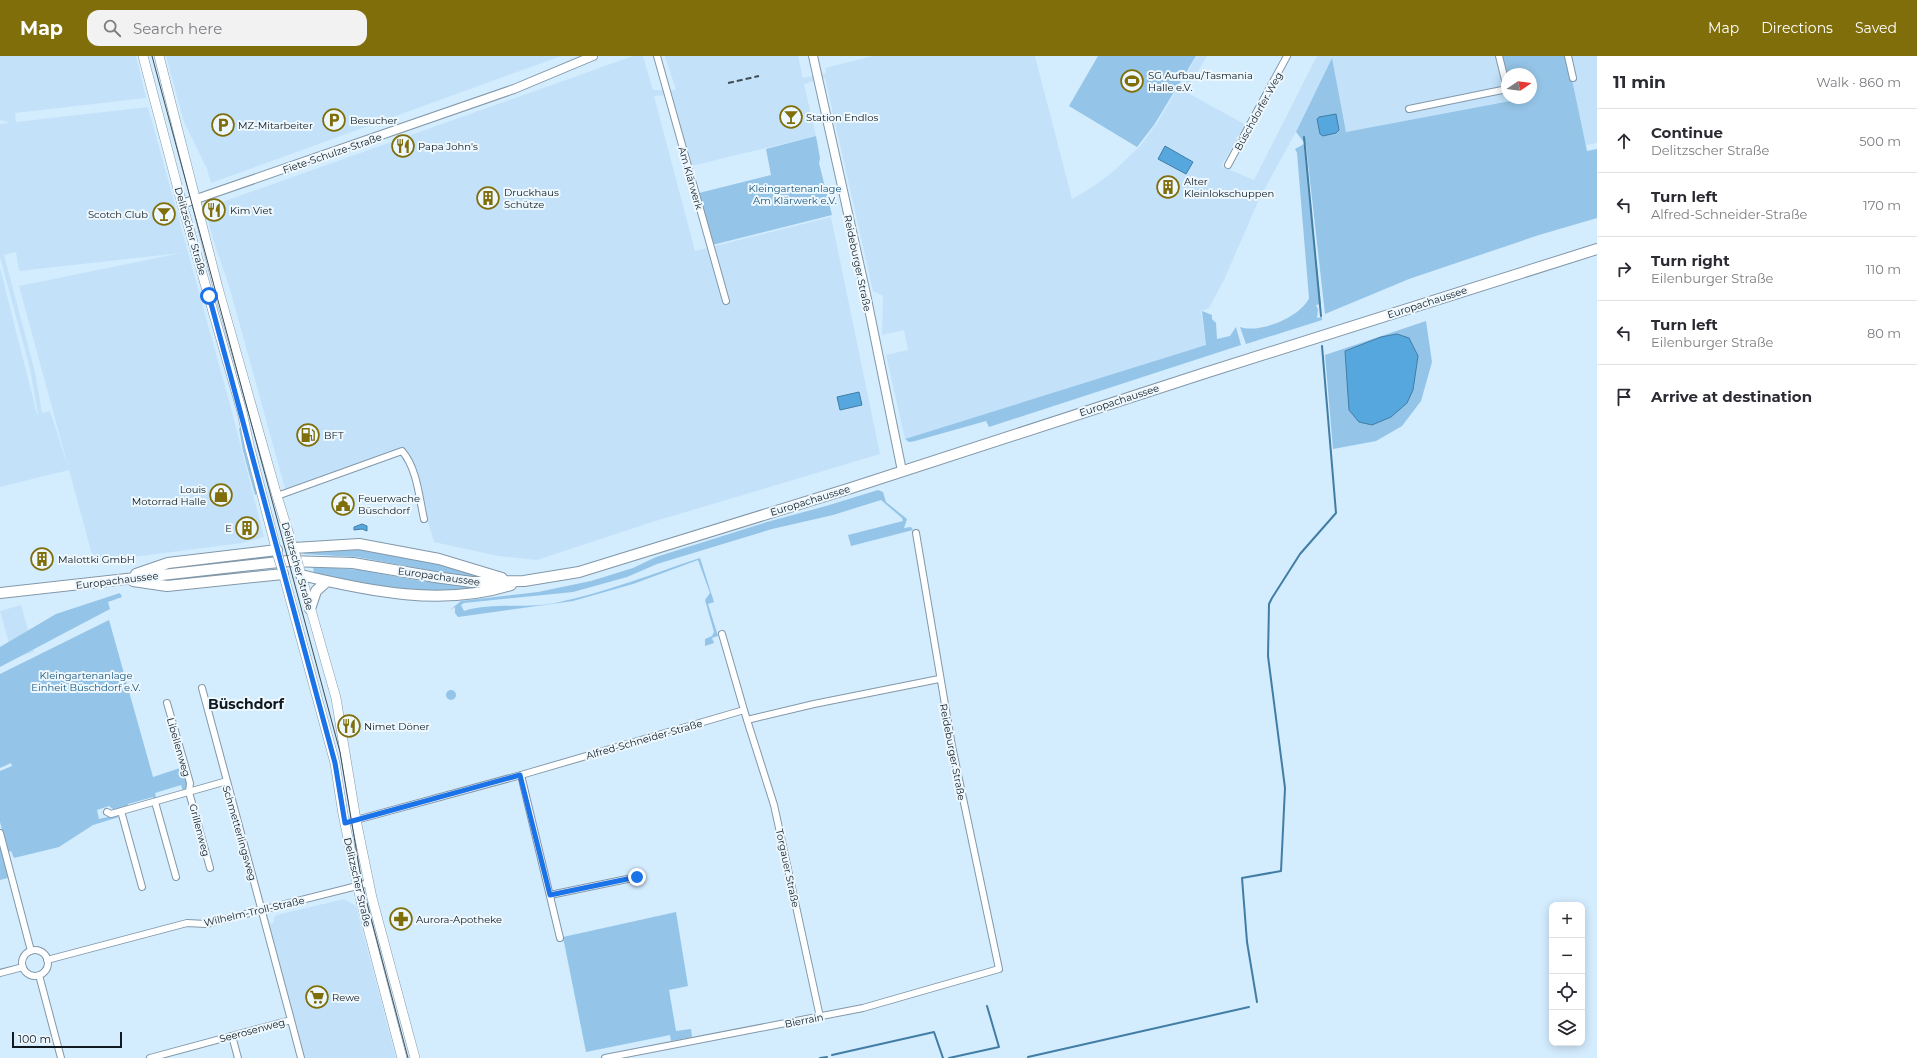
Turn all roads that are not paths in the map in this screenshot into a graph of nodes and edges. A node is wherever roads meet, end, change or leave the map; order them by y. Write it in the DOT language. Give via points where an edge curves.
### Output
graph roads {
  1 [pos="142,56"];
  2 [pos="159,56"];
  3 [pos="593,56"];
  4 [pos="657,56"];
  5 [pos="813,56"];
  6 [pos="1287,56"];
  7 [pos="1499,56"];
  8 [pos="1568,56"];
  9 [pos="1502,68"];
  10 [pos="1573,78"];
  11 [pos="1501,90"];
  12 [pos="1409,109"];
  13 [pos="1228,165"];
  14 [pos="196,200"];
  15 [pos="182,204"];
  16 [pos="1597,250"];
  17 [pos="726,301"];
  18 [pos="902,471"];
  19 [pos="277,496"];
  20 [pos="424,519"];
  21 [pos="916,533"];
  22 [pos="295,551"];
  23 [pos="278,553"];
  24 [pos="283,571"];
  25 [pos="300,571"];
  26 [pos="123,579"];
  27 [pos="327,581"];
  28 [pos="524,581"];
  29 [pos="0,593"];
  30 [pos="310,609"];
  31 [pos="722,634"];
  32 [pos="939,678"];
  33 [pos="202,688"];
  34 [pos="167,703"];
  35 [pos="744,710"];
  36 [pos="747,720"];
  37 [pos="520,775"];
  38 [pos="227,781"];
  39 [pos="189,792"];
  40 [pos="155,802"];
  41 [pos="121,811"];
  42 [pos="107,812"];
  43 [pos="356,820"];
  44 [pos="345,823"];
  45 [pos="0,832"];
  46 [pos="210,868"];
  47 [pos="176,877"];
  48 [pos="637,877"];
  49 [pos="369,883"];
  50 [pos="358,885"];
  51 [pos="142,887"];
  52 [pos="550,895"];
  53 [pos="262,909"];
  54 [pos="560,938"];
  55 [pos="31,951"];
  56 [pos="47,960"];
  57 [pos="23,967"];
  58 [pos="999,969"];
  59 [pos="0,973"];
  60 [pos="39,975"];
  61 [pos="820,1017"];
  62 [pos="291,1020"];
  63 [pos="232,1036"];
  64 [pos="61,1058"];
  65 [pos="150,1058"];
  66 [pos="238,1058"];
  67 [pos="301,1058"];
  68 [pos="402,1058"];
  69 [pos="415,1058"];
  70 [pos="605,1058"];
  1 -- 15 [label="main road, Delitzscher Straße"];
  2 -- 14 [label="main road, Delitzscher Straße"];
  3 -- 14 [label="street, Fiete-Schulze-Straße" via="507,92"];
  4 -- 17 [label="street, Am Klärwerk"];
  5 -- 18 [label="street, Reideburger Straße"];
  6 -- 13 [label="street, Büschdorfer Weg"];
  7 -- 9 [label="street"];
  8 -- 10 [label="street"];
  11 -- 12 [label="street"];
  14 -- 15 [label="street, Fiete-Schulze-Straße"];
  14 -- 19 [label="main road, Delitzscher Straße" via="218,288"];
  15 -- 23 [label="main road, Delitzscher Straße" via="242,412"];
  16 -- 18 [label="main road, Europachaussee"];
  18 -- 28 [label="main road, Europachaussee" via="601,566"];
  19 -- 20 [label="street" via="402,451 408,458"];
  19 -- 22 [label="main road, Delitzscher Straße"];
  21 -- 32 [label="street, Reideburger Straße"];
  22 -- 23 [label="main road"];
  22 -- 25 [label="main road, Delitzscher Straße, bridge"];
  22 -- 28 [label="main road" via="359,544 440,559 480,573"];
  23 -- 24 [label="main road, Delitzscher Straße, bridge"];
  23 -- 26 [label="main road" via="168,563"];
  24 -- 25 [label="main road"];
  24 -- 26 [label="main road" via="167,586"];
  24 -- 44 [label="main road, Delitzscher Straße" via="335,763"];
  25 -- 27 [label="main road"];
  25 -- 30 [label="main road, Delitzscher Straße"];
  26 -- 28 [label="main road, Europachaussee" via="271,562 306,561 353,563 456,580"];
  26 -- 29 [label="main road, Europachaussee"];
  27 -- 28 [label="main road" via="393,594 440,595 496,590"];
  27 -- 30 [label="main road" via="316,591"];
  30 -- 43 [label="main road, Delitzscher Straße" via="336,698"];
  31 -- 35 [label="street"];
  32 -- 36 [label="street"];
  32 -- 58 [label="street, Reideburger Straße" via="966,820"];
  33 -- 38 [label="street"];
  34 -- 39 [label="street, Libellenweg" via="190,783"];
  35 -- 36 [label="street"];
  35 -- 37 [label="street, Alfred-Schneider-Straße"];
  36 -- 61 [label="street, Torgauer Straße" via="774,805"];
  37 -- 43 [label="street, Alfred-Schneider-Straße"];
  37 -- 52 [label="street"];
  38 -- 39 [label="street, Schmetterlingsweg"];
  38 -- 53 [label="street, Schmetterlingsweg"];
  39 -- 40 [label="street, Schmetterlingsweg"];
  39 -- 46 [label="street, Grillenweg"];
  40 -- 41 [label="street, Schmetterlingsweg"];
  40 -- 47 [label="street"];
  41 -- 42 [label="street, Schmetterlingsweg" via="111,814"];
  41 -- 51 [label="street"];
  43 -- 44 [label="street, Alfred-Schneider-Straße"];
  43 -- 49 [label="main road, Delitzscher Straße"];
  44 -- 50 [label="main road, Delitzscher Straße"];
  45 -- 55 [label="street"];
  48 -- 52 [label="street"];
  49 -- 50 [label="street, Wilhelm-Troll-Straße"];
  49 -- 69 [label="main road, Delitzscher Straße"];
  50 -- 53 [label="street, Wilhelm-Troll-Straße"];
  50 -- 68 [label="main road, Delitzscher Straße"];
  52 -- 54 [label="street"];
  53 -- 56 [label="street, Wilhelm-Troll-Straße" via="206,924 187,923"];
  53 -- 62 [label="street, Seerosenweg"];
  55 -- 56 [label="street" via="43,953"];
  55 -- 57 [label="street" via="23,959"];
  56 -- 60 [label="street" via="47,968"];
  57 -- 59 [label="street"];
  57 -- 60 [label="street" via="31,976"];
  58 -- 61 [label="street, Bierrain" via="863,1008"];
  60 -- 64 [label="street"];
  61 -- 70 [label="street, Bierrain"];
  62 -- 63 [label="street, Seerosenweg"];
  62 -- 67 [label="street"];
  63 -- 65 [label="street, Seerosenweg"];
  63 -- 66 [label="street"];
}
